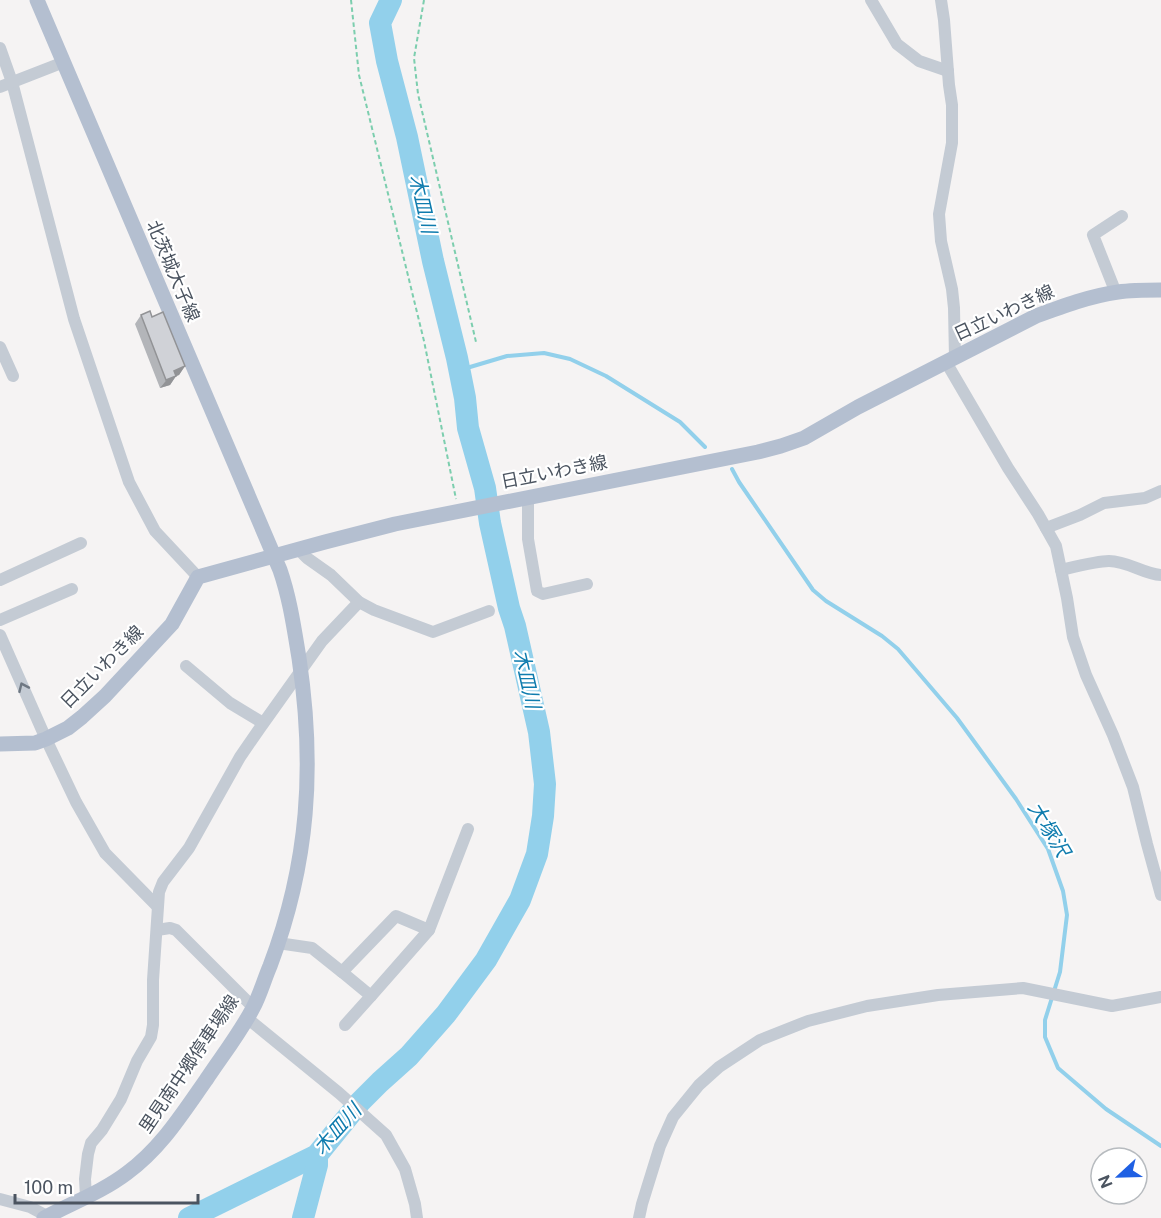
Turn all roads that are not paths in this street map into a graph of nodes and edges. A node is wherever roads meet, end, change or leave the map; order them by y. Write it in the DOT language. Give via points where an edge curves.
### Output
graph roads {
  1 [pos="37,0"];
  2 [pos="871,0"];
  3 [pos="941,0"];
  4 [pos="0,48"];
  5 [pos="64,62"];
  6 [pos="948,71"];
  7 [pos="6,85"];
  8 [pos="1122,216"];
  9 [pos="1161,290"];
  10 [pos="1116,293"];
  11 [pos="0,346"];
  12 [pos="950,360"];
  13 [pos="13,376"];
  14 [pos="1161,491"];
  15 [pos="520,499"];
  16 [pos="1046,528"];
  17 [pos="81,543"];
  18 [pos="298,549"];
  19 [pos="275,556"];
  20 [pos="1061,570"];
  21 [pos="1161,575"];
  22 [pos="198,577"];
  23 [pos="0,580"];
  24 [pos="587,584"];
  25 [pos="72,589"];
  26 [pos="359,602"];
  27 [pos="489,611"];
  28 [pos="0,620"];
  29 [pos="0,635"];
  30 [pos="186,666"];
  31 [pos="301,671"];
  32 [pos="263,723"];
  33 [pos="46,739"];
  34 [pos="0,744"];
  35 [pos="468,829"];
  36 [pos="1161,895"];
  37 [pos="157,906"];
  38 [pos="157,930"];
  39 [pos="429,930"];
  40 [pos="278,944"];
  41 [pos="342,972"];
  42 [pos="371,996"];
  43 [pos="1161,997"];
  44 [pos="250,1013"];
  45 [pos="345,1025"];
  46 [pos="87,1197"];
  47 [pos="0,1199"];
  48 [pos="46,1217"];
  49 [pos="417,1218"];
  50 [pos="639,1218"];
  1 -- 5 [label="main road, 北茨城大子線"];
  2 -- 6 [label="street" via="897,44 919,61"];
  3 -- 6 [label="street"];
  4 -- 7 [label="street"];
  5 -- 7 [label="street"];
  5 -- 19 [label="main road, 北茨城大子線"];
  6 -- 12 [label="street" via="952,143 939,214 954,308"];
  7 -- 22 [label="street" via="74,319 129,482 155,531"];
  8 -- 10 [label="street" via="1093,235"];
  9 -- 10 [label="main road, 日立いわき線"];
  10 -- 12 [label="main road, 日立いわき線" via="1036,316"];
  11 -- 13 [label="street"];
  12 -- 15 [label="main road, 日立いわき線" via="804,438 781,446"];
  12 -- 16 [label="street" via="1008,468"];
  14 -- 16 [label="street" via="1145,498 1104,503"];
  15 -- 18 [label="main road, 日立いわき線" via="395,524"];
  15 -- 24 [label="street" via="537,591 543,594"];
  16 -- 20 [label="street" via="1056,546"];
  17 -- 23 [label="street"];
  18 -- 19 [label="main road, 日立いわき線"];
  18 -- 26 [label="street"];
  19 -- 22 [label="main road, 日立いわき線"];
  19 -- 31 [label="main road, 里見南中郷停車場線" via="292,612"];
  20 -- 21 [label="street" via="1109,561"];
  20 -- 36 [label="street" via="1073,637 1133,787"];
  22 -- 33 [label="main road, 日立いわき線" via="172,624 105,696 68,728"];
  25 -- 28 [label="street"];
  26 -- 27 [label="street" via="433,632"];
  26 -- 31 [label="street" via="322,641"];
  33 -- 29 [label="street, one-way"];
  30 -- 32 [label="street" via="230,703"];
  31 -- 32 [label="street"];
  31 -- 40 [label="main road, 里見南中郷停車場線" via="308,758 306,814 298,871"];
  32 -- 37 [label="street" via="189,848 163,882"];
  33 -- 34 [label="main road, 日立いわき線"];
  33 -- 37 [label="street" via="105,853"];
  35 -- 39 [label="street"];
  37 -- 38 [label="street"];
  38 -- 44 [label="street" via="176,930"];
  38 -- 46 [label="street" via="151,1037 122,1099 91,1143 85,1179"];
  39 -- 41 [label="street" via="396,916"];
  39 -- 42 [label="street"];
  40 -- 41 [label="street" via="312,948"];
  40 -- 44 [label="main road, 里見南中郷停車場線"];
  41 -- 42 [label="street"];
  42 -- 45 [label="street"];
  43 -- 50 [label="street" via="1112,1006 1023,988 938,995 867,1006 808,1021 760,1040 719,1066 673,1117 660,1146"];
  44 -- 46 [label="main road, 里見南中郷停車場線" via="165,1138 127,1173"];
  44 -- 49 [label="street" via="386,1135 405,1168"];
  46 -- 48 [label="main road, 里見南中郷停車場線"];
  47 -- 48 [label="street" via="30,1207"];
}
